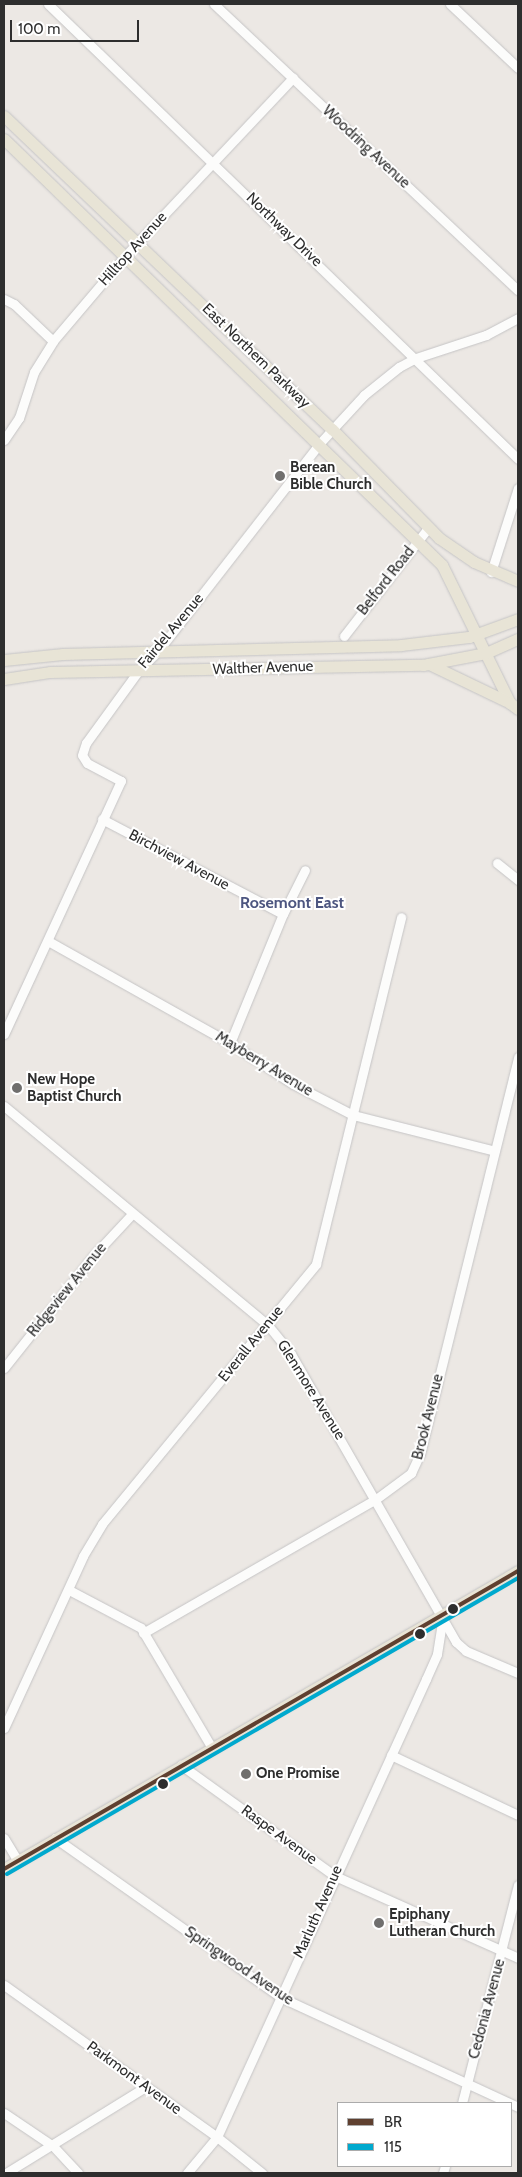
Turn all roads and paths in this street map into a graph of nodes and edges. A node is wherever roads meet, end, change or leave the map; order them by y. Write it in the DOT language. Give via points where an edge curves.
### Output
graph roads {
  1 [pos="48,4"];
  2 [pos="214,4"];
  3 [pos="450,4"];
  4 [pos="518,68"];
  5 [pos="294,78"];
  6 [pos="4,116"];
  7 [pos="4,139"];
  8 [pos="214,162"];
  9 [pos="136,243"];
  10 [pos="125,256"];
  11 [pos="518,290"];
  12 [pos="4,299"];
  13 [pos="518,318"];
  14 [pos="230,332"];
  15 [pos="52,341"];
  16 [pos="216,344"];
  17 [pos="416,358"];
  18 [pos="332,428"];
  19 [pos="4,440"];
  20 [pos="318,444"];
  21 [pos="518,459"];
  22 [pos="518,488"];
  23 [pos="429,527"];
  24 [pos="418,540"];
  25 [pos="491,572"];
  26 [pos="518,581"];
  27 [pos="518,620"];
  28 [pos="477,635"];
  29 [pos="344,636"];
  30 [pos="518,639"];
  31 [pos="158,651"];
  32 [pos="486,653"];
  33 [pos="4,660"];
  34 [pos="429,664"];
  35 [pos="139,670"];
  36 [pos="4,679"];
  37 [pos="514,706"];
  38 [pos="102,819"];
  39 [pos="498,863"];
  40 [pos="306,870"];
  41 [pos="518,880"];
  42 [pos="283,914"];
  43 [pos="401,917"];
  44 [pos="48,941"];
  45 [pos="4,1034"];
  46 [pos="230,1043"];
  47 [pos="518,1057"];
  48 [pos="4,1106"];
  49 [pos="353,1115"];
  50 [pos="495,1151"];
  51 [pos="132,1214"];
  52 [pos="267,1324"];
  53 [pos="4,1368"];
  54 [pos="376,1498"];
  55 [pos="518,1571"];
  56 [pos="69,1590"];
  57 [pos="443,1616"];
  58 [pos="143,1633"];
  59 [pos="456,1642"];
  60 [pos="439,1645"];
  61 [pos="518,1673"];
  62 [pos="4,1728"];
  63 [pos="212,1748"];
  64 [pos="390,1755"];
  65 [pos="181,1766"];
  66 [pos="518,1815"];
  67 [pos="4,1838"];
  68 [pos="55,1838"];
  69 [pos="18,1861"];
  70 [pos="4,1869"];
  71 [pos="335,1876"];
  72 [pos="518,1884"];
  73 [pos="502,1950"];
  74 [pos="518,1958"];
  75 [pos="4,1985"];
  76 [pos="280,1996"];
  77 [pos="467,2082"];
  78 [pos="145,2087"];
  79 [pos="462,2102"];
  80 [pos="510,2102"];
  81 [pos="4,2113"];
  82 [pos="217,2137"];
  83 [pos="53,2146"];
  84 [pos="6,2173"];
  85 [pos="78,2173"];
  86 [pos="187,2173"];
  87 [pos="262,2173"];
  1 -- 8 [label="street, Northway Drive"];
  2 -- 5 [label="street, Woodring Avenue"];
  3 -- 4 [label="street"];
  5 -- 8 [label="street, Hilltop Avenue"];
  5 -- 11 [label="street, Woodring Avenue"];
  6 -- 9 [label="main road, East Northern Parkway"];
  7 -- 10 [label="main road, East Northern Parkway"];
  8 -- 9 [label="street, Hilltop Avenue"];
  8 -- 17 [label="street, Northway Drive"];
  9 -- 10 [label="street, Hilltop Avenue"];
  9 -- 14 [label="main road, East Northern Parkway"];
  10 -- 15 [label="street, Hilltop Avenue"];
  10 -- 16 [label="main road, East Northern Parkway"];
  12 -- 15 [label="street"];
  13 -- 17 [label="street, Fairdel Avenue" via="486,335"];
  14 -- 16 [label="main road"];
  14 -- 18 [label="main road, East Northern Parkway"];
  15 -- 19 [label="street, Hilltop Avenue" via="34,372 19,418"];
  16 -- 20 [label="main road, East Northern Parkway"];
  17 -- 18 [label="street, Fairdel Avenue" via="376,384"];
  17 -- 21 [label="street, Northway Drive"];
  18 -- 20 [label="street, Fairdel Avenue"];
  18 -- 23 [label="main road, East Northern Parkway"];
  20 -- 24 [label="main road, East Northern Parkway"];
  20 -- 31 [label="street, Fairdel Avenue"];
  22 -- 25 [label="street"];
  23 -- 24 [label="street, Belford Road"];
  23 -- 25 [label="main road, East Northern Parkway" via="456,551"];
  24 -- 28 [label="main road, East Northern Parkway" via="442,565"];
  24 -- 29 [label="street, Belford Road"];
  25 -- 26 [label="main road, East Northern Parkway"];
  27 -- 28 [label="main road, Walther Avenue"];
  28 -- 31 [label="main road, Walther Avenue" via="401,645"];
  28 -- 32 [label="main road, East Northern Parkway"];
  30 -- 32 [label="main road, Walther Avenue"];
  31 -- 33 [label="main road, Walther Avenue" via="63,654"];
  31 -- 35 [label="street, Fairdel Avenue"];
  32 -- 34 [label="main road, Walther Avenue"];
  32 -- 37 [label="main road, East Northern Parkway"];
  34 -- 35 [label="main road, Walther Avenue"];
  34 -- 37 [label="main road"];
  35 -- 36 [label="main road, Walther Avenue" via="50,672"];
  35 -- 38 [label="street, Fairdel Avenue" via="86,743 82,755 87,763 121,781"];
  38 -- 42 [label="street, Birchview Avenue"];
  38 -- 44 [label="street, Fairdel Avenue"];
  39 -- 41 [label="street"];
  40 -- 42 [label="street"];
  42 -- 46 [label="street"];
  43 -- 49 [label="street, Everall Avenue"];
  44 -- 45 [label="street, Fairdel Avenue"];
  44 -- 46 [label="street, Mayberry Avenue"];
  46 -- 49 [label="street, Mayberry Avenue" via="293,1084"];
  47 -- 50 [label="street, Brook Avenue"];
  48 -- 51 [label="street, Glenmore Avenue"];
  49 -- 50 [label="street, Mayberry Avenue"];
  49 -- 52 [label="street, Everall Avenue" via="316,1264"];
  50 -- 54 [label="street, Brook Avenue" via="416,1466 407,1478"];
  51 -- 52 [label="street, Glenmore Avenue"];
  51 -- 53 [label="street, Ridgeview Avenue" via="82,1269"];
  52 -- 54 [label="street, Glenmore Avenue" via="292,1354"];
  52 -- 56 [label="street, Everall Avenue" via="102,1524 83,1556"];
  54 -- 57 [label="street, Glenmore Avenue"];
  54 -- 58 [label="street, Brook Avenue"];
  55 -- 57 [label="main road"];
  56 -- 58 [label="street" via="130,1620"];
  56 -- 62 [label="street, Everall Avenue"];
  57 -- 59 [label="street, Glenmore Avenue"];
  57 -- 60 [label="street, Marluth Avenue"];
  57 -- 63 [label="main road"];
  58 -- 63 [label="street"];
  59 -- 60 [label="street"];
  59 -- 61 [label="street" via="466,1651"];
  60 -- 64 [label="street, Marluth Avenue"];
  63 -- 65 [label="main road"];
  64 -- 66 [label="street"];
  64 -- 71 [label="street, Marluth Avenue"];
  65 -- 68 [label="main road"];
  65 -- 71 [label="street, Raspe Avenue"];
  67 -- 69 [label="street"];
  68 -- 69 [label="main road"];
  68 -- 76 [label="street, Springwood Avenue"];
  69 -- 70 [label="main road"];
  71 -- 73 [label="street, Raspe Avenue"];
  71 -- 76 [label="street, Marluth Avenue"];
  72 -- 73 [label="street, Cedonia Avenue"];
  73 -- 74 [label="street, Raspe Avenue"];
  73 -- 77 [label="street, Cedonia Avenue"];
  75 -- 78 [label="street, Parkmont Avenue"];
  76 -- 77 [label="street, Springwood Avenue"];
  76 -- 82 [label="street, Marluth Avenue"];
  77 -- 79 [label="street, Cedonia Avenue"];
  77 -- 80 [label="street, Springwood Avenue"];
  78 -- 82 [label="street, Parkmont Avenue"];
  78 -- 83 [label="street"];
  81 -- 83 [label="street"];
  82 -- 86 [label="street, Marluth Avenue"];
  82 -- 87 [label="street, Parkmont Avenue"];
  83 -- 84 [label="street"];
  83 -- 85 [label="street"];
}
